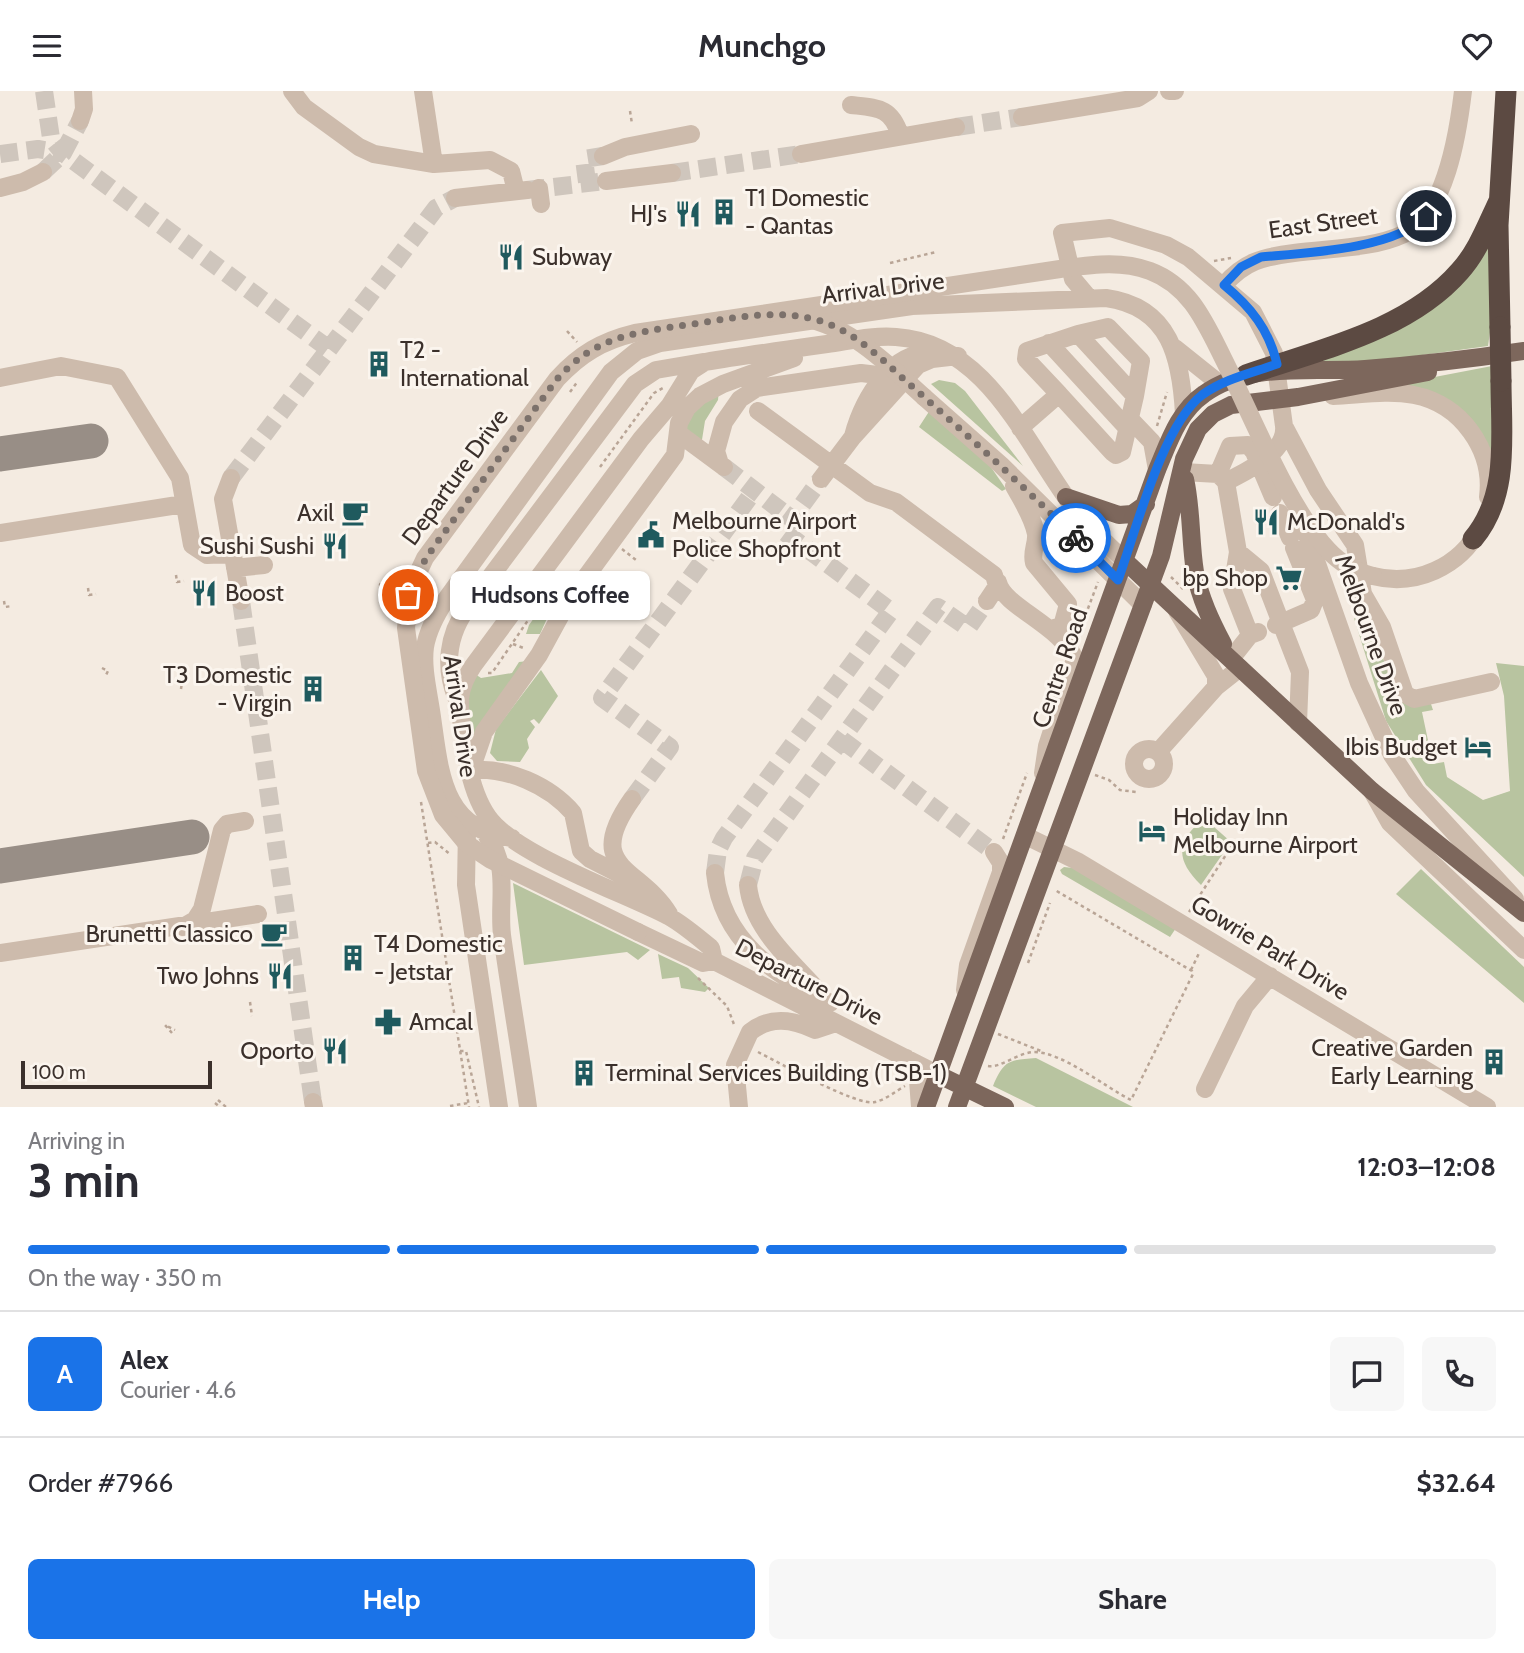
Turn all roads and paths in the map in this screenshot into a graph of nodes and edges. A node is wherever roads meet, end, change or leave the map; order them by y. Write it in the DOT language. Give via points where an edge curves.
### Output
graph roads {
  1 [pos="83,91"];
  2 [pos="292,91"];
  3 [pos="423,91"];
  4 [pos="1149,91"];
  5 [pos="1169,91"];
  6 [pos="1175,91"];
  7 [pos="1463,91"];
  8 [pos="1506,91"];
  9 [pos="851,105"];
  10 [pos="629,111"];
  11 [pos="1022,117"];
  12 [pos="80,121"];
  13 [pos="632,124"];
  14 [pos="956,127"];
  15 [pos="691,134"];
  16 [pos="900,135"];
  17 [pos="801,154"];
  18 [pos="603,156"];
  19 [pos="434,164"];
  20 [pos="43,172"];
  21 [pos="672,173"];
  22 [pos="606,181"];
  23 [pos="0,188"];
  24 [pos="455,198"];
  25 [pos="831,201"];
  26 [pos="1499,201"];
  27 [pos="813,203"];
  28 [pos="936,252"];
  29 [pos="890,263"];
  30 [pos="1073,279"];
  31 [pos="1224,285"];
  32 [pos="1089,298"];
  33 [pos="1050,299"];
  34 [pos="768,313"];
  35 [pos="1078,334"];
  36 [pos="1049,343"];
  37 [pos="823,345"];
  38 [pos="1173,345"];
  39 [pos="1524,351"];
  40 [pos="958,356"];
  41 [pos="1474,358"];
  42 [pos="705,362"];
  43 [pos="1278,370"];
  44 [pos="1246,375"];
  45 [pos="886,376"];
  46 [pos="0,378"];
  47 [pos="1220,384"];
  48 [pos="1059,394"];
  49 [pos="1135,396"];
  50 [pos="1289,398"];
  51 [pos="758,411"];
  52 [pos="1184,414"];
  53 [pos="1129,424"];
  54 [pos="1284,426"];
  55 [pos="1020,428"];
  56 [pos="678,433"];
  57 [pos="852,438"];
  58 [pos="1301,456"];
  59 [pos="1259,463"];
  60 [pos="1001,465"];
  61 [pos="1184,465"];
  62 [pos="1157,470"];
  63 [pos="827,472"];
  64 [pos="231,478"];
  65 [pos="1222,478"];
  66 [pos="1066,497"];
  67 [pos="1293,498"];
  68 [pos="184,504"];
  69 [pos="1146,504"];
  70 [pos="0,533"];
  71 [pos="1473,540"];
  72 [pos="621,549"];
  73 [pos="1238,552"];
  74 [pos="636,560"];
  75 [pos="233,561"];
  76 [pos="1125,561"];
  77 [pos="264,565"];
  78 [pos="176,575"];
  79 [pos="1118,580"];
  80 [pos="184,581"];
  81 [pos="998,582"];
  82 [pos="379,584"];
  83 [pos="1150,585"];
  84 [pos="88,588"];
  85 [pos="96,594"];
  86 [pos="408,595"];
  87 [pos="4,601"];
  88 [pos="241,601"];
  89 [pos="987,601"];
  90 [pos="1143,605"];
  91 [pos="12,606"];
  92 [pos="1174,606"];
  93 [pos="1279,624"];
  94 [pos="1051,629"];
  95 [pos="1233,661"];
  96 [pos="102,668"];
  97 [pos="105,677"];
  98 [pos="1491,682"];
  99 [pos="1216,687"];
  100 [pos="458,700"];
  101 [pos="1298,723"];
  102 [pos="1158,752"];
  103 [pos="471,770"];
  104 [pos="1092,774"];
  105 [pos="1373,791"];
  106 [pos="1136,792"];
  107 [pos="1040,797"];
  108 [pos="632,799"];
  109 [pos="463,816"];
  110 [pos="245,821"];
  111 [pos="487,836"];
  112 [pos="1026,836"];
  113 [pos="512,838"];
  114 [pos="428,843"];
  115 [pos="1233,843"];
  116 [pos="1054,850"];
  117 [pos="994,852"];
  118 [pos="715,873"];
  119 [pos="635,881"];
  120 [pos="748,885"];
  121 [pos="1055,888"];
  122 [pos="1524,911"];
  123 [pos="258,914"];
  124 [pos="671,917"];
  125 [pos="1186,917"];
  126 [pos="183,927"];
  127 [pos="1524,950"];
  128 [pos="0,953"];
  129 [pos="714,961"];
  130 [pos="695,975"];
  131 [pos="1273,978"];
  132 [pos="250,1002"];
  133 [pos="447,1002"];
  134 [pos="453,1002"];
  135 [pos="830,1003"];
  136 [pos="963,1007"];
  137 [pos="391,1009"];
  138 [pos="252,1016"];
  139 [pos="836,1023"];
  140 [pos="394,1032"];
  141 [pos="998,1034"];
  142 [pos="744,1039"];
  143 [pos="460,1051"];
  144 [pos="1046,1053"];
  145 [pos="906,1058"];
  146 [pos="988,1066"];
  147 [pos="939,1075"];
  148 [pos="918,1083"];
  149 [pos="968,1089"];
  150 [pos="1205,1089"];
  151 [pos="468,1105"];
  152 [pos="450,1106"];
  153 [pos="220,1107"];
  154 [pos="226,1107"];
  155 [pos="479,1107"];
  156 [pos="499,1107"];
  157 [pos="528,1107"];
  158 [pos="739,1107"];
  159 [pos="920,1107"];
  160 [pos="926,1107"];
  161 [pos="957,1107"];
  162 [pos="981,1107"];
  163 [pos="1005,1107"];
  164 [pos="1487,1107"];
  1 -- 12 [label="street"];
  2 -- 19 [label="street" via="304,107 359,147 389,159"];
  3 -- 19 [label="street"];
  4 -- 11 [label="street" via="1138,99"];
  5 -- 6 [label="street"];
  7 -- 31 [label="street, East Street" via="1441,188 1418,225 1380,241 1261,257 1241,267"];
  8 -- 26 [label="highway"];
  9 -- 16 [label="street" via="887,113 895,119"];
  10 -- 13 [label="path"];
  14 -- 16 [label="street"];
  15 -- 18 [label="street"];
  16 -- 17 [label="street"];
  19 -- 24 [label="street" via="491,160 511,171 531,193"];
  20 -- 23 [label="street"];
  21 -- 22 [label="street"];
  25 -- 27 [label="path"];
  26 -- 43 [label="highway" via="1469,260 1451,281 1383,325"];
  26 -- 71 [label="highway, bridge" via="1500,479 1489,516"];
  28 -- 29 [label="path"];
  30 -- 31 [label="street" via="1062,233 1110,228 1166,244"];
  30 -- 32 [label="street"];
  30 -- 33 [label="street"];
  31 -- 43 [label="street" via="1261,324"];
  32 -- 33 [label="street, Arrival Drive"];
  32 -- 38 [label="street, Arrival Drive" via="1115,299 1138,309 1156,322"];
  33 -- 109 [label="street, Arrival Drive" via="912,306 660,343 639,349 617,365 447,598 429,633 425,670 439,767 448,797"];
  34 -- 60 [label="street, bridge" via="814,319 842,330"];
  34 -- 67 [label="street, Departure Drive, bridge" via="1101,264 1142,268 1173,284 1198,310"];
  34 -- 86 [label="street, Departure Drive, bridge" via="635,333 600,344 579,357 557,379 433,548"];
  35 -- 36 [label="street"];
  35 -- 49 [label="street"];
  35 -- 49 [label="street" via="1104,326 1112,329 1141,361"];
  36 -- 48 [label="street" via="1029,350 1026,357"];
  36 -- 53 [label="street"];
  37 -- 40 [label="street, Arrival Drive" via="895,337 940,346"];
  37 -- 42 [label="street, Arrival Drive"];
  37 -- 56 [label="street, Arrival Drive" via="700,396 683,413"];
  38 -- 47 [label="street, Arrival Drive"];
  38 -- 52 [label="street, Arrival Drive"];
  39 -- 41 [label="main road"];
  40 -- 45 [label="street" via="913,354"];
  40 -- 55 [label="street, Melbourne Drive"];
  40 -- 57 [label="street" via="918,365"];
  41 -- 43 [label="main road" via="1350,370"];
  41 -- 50 [label="main road" via="1429,372"];
  42 -- 100 [label="street, Arrival Drive" via="691,371 473,666"];
  42 -- 100 [label="street, Arrival Drive" via="656,370 635,384 467,608 455,626 449,649"];
  43 -- 44 [label="highway"];
  43 -- 50 [label="street"];
  44 -- 47 [label="main road, Centre Road"];
  45 -- 56 [label="street" via="861,373 757,388 740,399 723,422 716,450 722,465"];
  45 -- 57 [label="street" via="860,408"];
  46 -- 68 [label="street" via="61,366 112,373 180,478"];
  47 -- 52 [label="main road, Centre Road"];
  48 -- 53 [label="street" via="1114,453 1122,452"];
  48 -- 55 [label="street"];
  49 -- 53 [label="street"];
  50 -- 54 [label="street"];
  50 -- 58 [label="street"];
  50 -- 61 [label="main road" via="1242,402 1213,414 1198,429"];
  50 -- 71 [label="street" via="1407,394 1432,400 1457,416 1477,439 1489,474 1486,513"];
  51 -- 63 [label="street"];
  52 -- 61 [label="main road, Arrival Drive"];
  52 -- 62 [label="main road, Centre Road"];
  53 -- 62 [label="street" via="1152,442"];
  54 -- 58 [label="street"];
  54 -- 59 [label="street" via="1283,441"];
  55 -- 66 [label="street, Melbourne Drive"];
  56 -- 103 [label="street, Arrival Drive" via="674,456 569,600 539,655 484,732"];
  57 -- 63 [label="street"];
  58 -- 98 [label="street" via="1355,545 1363,594 1382,627 1404,692 1414,699"];
  59 -- 65 [label="street"];
  59 -- 65 [label="street" via="1248,445 1233,444 1227,449"];
  59 -- 93 [label="street" via="1315,604"];
  60 -- 79 [label="street"];
  60 -- 94 [label="street" via="1031,518 1036,536 1034,563 1068,604 1062,626"];
  61 -- 65 [label="street"];
  61 -- 83 [label="main road"];
  61 -- 95 [label="main road, Melbourne Drive" via="1200,593"];
  62 -- 69 [label="main road, Centre Road"];
  63 -- 81 [label="street" via="896,502"];
  64 -- 75 [label="street" via="223,499"];
  65 -- 73 [label="street"];
  66 -- 69 [label="main road" via="1119,515 1132,514"];
  66 -- 76 [label="street, Melbourne Drive"];
  67 -- 71 [label="street, bridge" via="1329,551 1373,576 1396,580 1426,574 1456,558"];
  67 -- 122 [label="street, Melbourne Drive, bridge" via="1373,720 1392,755 1416,791"];
  68 -- 70 [label="street"];
  68 -- 75 [label="street" via="195,550"];
  69 -- 76 [label="main road, Centre Road"];
  72 -- 74 [label="path"];
  73 -- 93 [label="street" via="1261,571"];
  73 -- 95 [label="street" via="1232,589 1254,634"];
  75 -- 77 [label="street"];
  75 -- 88 [label="street"];
  76 -- 79 [label="main road, Centre Road"];
  76 -- 83 [label="main road, Melbourne Drive"];
  78 -- 80 [label="path" via="177,582"];
  79 -- 90 [label="street"];
  79 -- 107 [label="main road, Centre Road"];
  81 -- 89 [label="street"];
  81 -- 94 [label="street" via="1003,594"];
  82 -- 86 [label="path"];
  83 -- 90 [label="main road"];
  83 -- 92 [label="main road, Melbourne Drive"];
  84 -- 85 [label="path" via="89,595"];
  86 -- 129 [label="street, Departure Drive, bridge" via="406,628 426,771 447,822 491,860 703,963"];
  87 -- 91 [label="path" via="5,607"];
  90 -- 116 [label="main road"];
  92 -- 95 [label="main road, Melbourne Drive"];
  92 -- 99 [label="street" via="1216,676"];
  93 -- 101 [label="street" via="1300,672"];
  94 -- 107 [label="street" via="1072,652 1074,665 1047,746"];
  95 -- 99 [label="street"];
  95 -- 101 [label="main road, Melbourne Drive"];
  96 -- 97 [label="path" via="108,671"];
  99 -- 102 [label="street"];
  100 -- 103 [label="street, Arrival Drive"];
  101 -- 105 [label="main road, Melbourne Drive"];
  103 -- 113 [label="street, Arrival Drive" via="486,813"];
  103 -- 119 [label="street" via="524,778 548,793 573,813 585,856"];
  104 -- 106 [label="path" via="1120,790"];
  105 -- 122 [label="main road, Melbourne Drive"];
  105 -- 127 [label="street" via="1390,823"];
  107 -- 112 [label="main road, Centre Road"];
  108 -- 119 [label="street" via="612,838 619,865"];
  109 -- 111 [label="street, Arrival Drive"];
  109 -- 156 [label="street" via="466,885"];
  110 -- 126 [label="street" via="222,829 202,909"];
  111 -- 113 [label="street, Arrival Drive"];
  111 -- 157 [label="street" via="499,859 502,933"];
  112 -- 116 [label="street, Gowrie Park Drive"];
  112 -- 136 [label="main road, Centre Road"];
  113 -- 124 [label="street, Arrival Drive"];
  114 -- 134 [label="path"];
  115 -- 125 [label="path"];
  116 -- 131 [label="street, Gowrie Park Drive"];
  116 -- 149 [label="main road"];
  117 -- 136 [label="street" via="1001,872 968,965"];
  118 -- 135 [label="street" via="723,908 743,943 757,958"];
  119 -- 124 [label="street" via="660,900"];
  120 -- 135 [label="street" via="765,931"];
  121 -- 144 [label="path" via="1193,974 1131,1100"];
  123 -- 126 [label="street"];
  124 -- 129 [label="street, Arrival Drive" via="711,948"];
  126 -- 128 [label="street"];
  129 -- 139 [label="street, Departure Drive"];
  130 -- 142 [label="path" via="727,1006"];
  131 -- 150 [label="street" via="1245,1006"];
  131 -- 164 [label="street, Gowrie Park Drive"];
  132 -- 138 [label="path"];
  133 -- 134 [label="path"];
  134 -- 143 [label="path"];
  135 -- 139 [label="street"];
  136 -- 147 [label="main road, Centre Road"];
  137 -- 140 [label="path"];
  139 -- 142 [label="street" via="815,1030 798,1022 774,1021 755,1028"];
  139 -- 145 [label="street, Departure Drive"];
  141 -- 144 [label="path"];
  142 -- 148 [label="path" via="754,1051 868,1102"];
  142 -- 158 [label="street" via="734,1074"];
  143 -- 151 [label="path"];
  143 -- 155 [label="path" via="466,1051"];
  144 -- 146 [label="path" via="1016,1055"];
  145 -- 147 [label="street, Departure Drive"];
  145 -- 148 [label="street"];
  147 -- 149 [label="main road, Departure Drive"];
  147 -- 160 [label="main road, Centre Road"];
  148 -- 159 [label="street"];
  149 -- 161 [label="main road"];
  149 -- 162 [label="street"];
  149 -- 163 [label="main road, Departure Drive"];
  151 -- 152 [label="path"];
  153 -- 154 [label="path" via="217,1101"];
}
